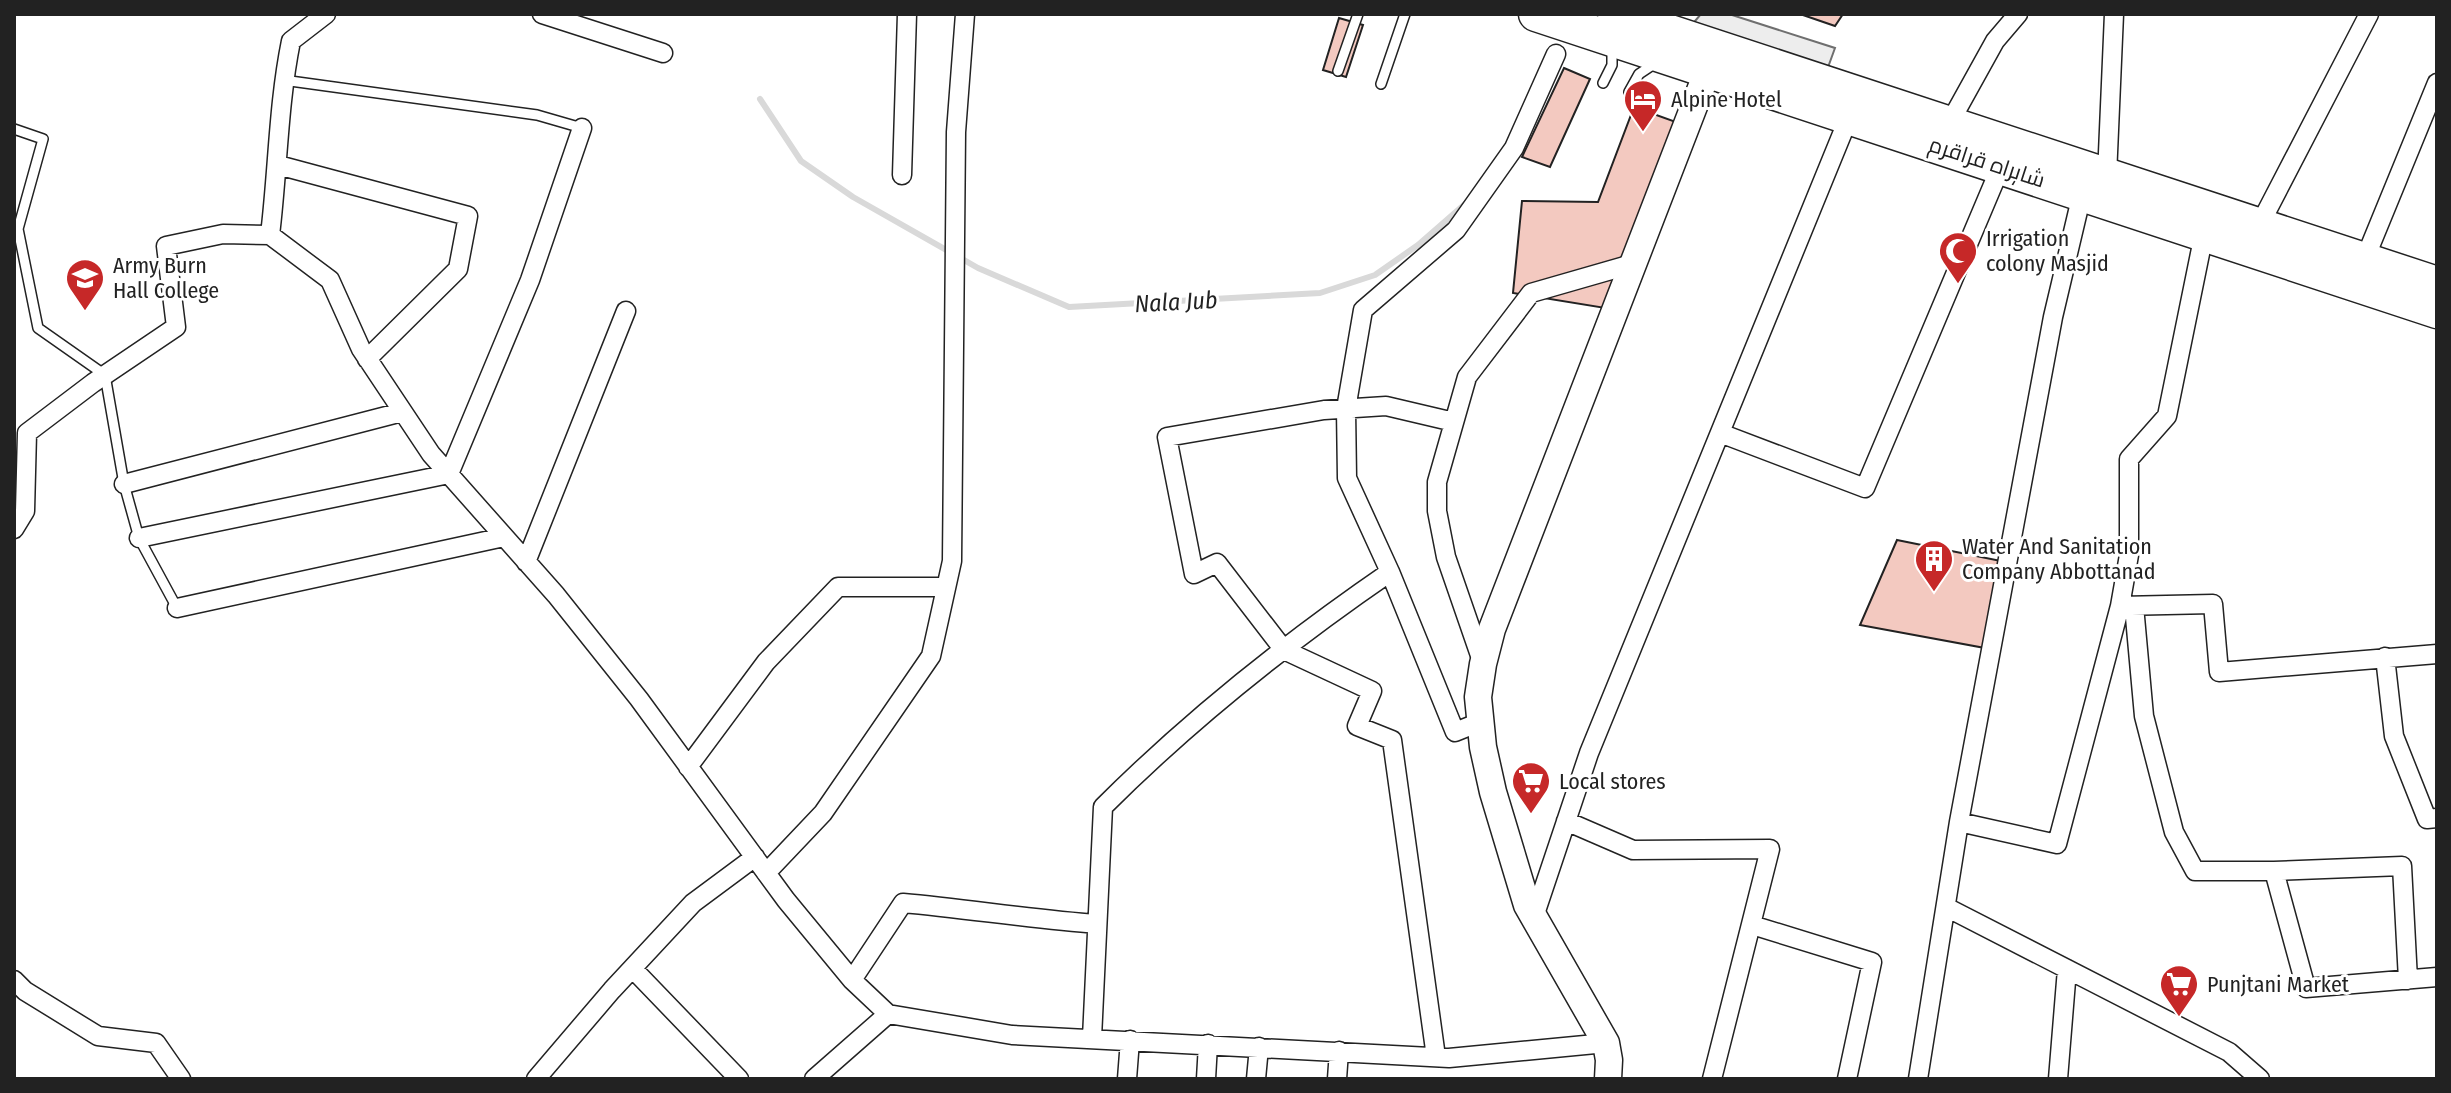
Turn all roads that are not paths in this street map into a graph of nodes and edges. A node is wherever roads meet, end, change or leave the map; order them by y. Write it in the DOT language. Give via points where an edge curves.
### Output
graph roads {
  1 [pos="326,14"];
  2 [pos="542,14"];
  3 [pos="907,14"];
  4 [pos="965,14"];
  5 [pos="1358,14"];
  6 [pos="1405,14"];
  7 [pos="2018,14"];
  8 [pos="2114,14"];
  9 [pos="2369,14"];
  10 [pos="1542,16"];
  11 [pos="1608,22"];
  12 [pos="663,53"];
  13 [pos="1556,54"];
  14 [pos="1672,58"];
  15 [pos="1708,70"];
  16 [pos="1338,71"];
  17 [pos="283,80"];
  18 [pos="1603,83"];
  19 [pos="2437,83"];
  20 [pos="1381,84"];
  21 [pos="1629,92"];
  22 [pos="1849,117"];
  23 [pos="1949,124"];
  24 [pos="582,128"];
  25 [pos="14,129"];
  26 [pos="278,165"];
  27 [pos="2001,166"];
  28 [pos="902,175"];
  29 [pos="2095,185"];
  30 [pos="2259,226"];
  31 [pos="2204,234"];
  32 [pos="270,235"];
  33 [pos="2364,261"];
  34 [pos="1632,264"];
  35 [pos="2437,284"];
  36 [pos="626,311"];
  37 [pos="2437,311"];
  38 [pos="367,359"];
  39 [pos="105,375"];
  40 [pos="1346,409"];
  41 [pos="402,412"];
  42 [pos="1454,422"];
  43 [pos="1720,433"];
  44 [pos="449,474"];
  45 [pos="124,484"];
  46 [pos="14,529"];
  47 [pos="504,537"];
  48 [pos="139,538"];
  49 [pos="526,562"];
  50 [pos="1390,572"];
  51 [pos="946,587"];
  52 [pos="2127,606"];
  53 [pos="177,608"];
  54 [pos="1284,650"];
  55 [pos="2437,654"];
  56 [pos="2385,657"];
  57 [pos="1483,664"];
  58 [pos="1480,722"];
  59 [pos="688,767"];
  60 [pos="2437,818"];
  61 [pos="1566,821"];
  62 [pos="1959,822"];
  63 [pos="755,857"];
  64 [pos="2274,871"];
  65 [pos="766,873"];
  66 [pos="1946,907"];
  67 [pos="1534,917"];
  68 [pos="1097,924"];
  69 [pos="1752,925"];
  70 [pos="2067,969"];
  71 [pos="634,970"];
  72 [pos="2437,977"];
  73 [pos="14,980"];
  74 [pos="852,980"];
  75 [pos="2408,980"];
  76 [pos="888,1014"];
  77 [pos="1092,1038"];
  78 [pos="1130,1040"];
  79 [pos="1606,1043"];
  80 [pos="1208,1044"];
  81 [pos="1259,1047"];
  82 [pos="1339,1051"];
  83 [pos="1436,1057"];
  84 [pos="181,1079"];
  85 [pos="536,1079"];
  86 [pos="739,1079"];
  87 [pos="814,1079"];
  88 [pos="1127,1079"];
  89 [pos="1206,1079"];
  90 [pos="1256,1079"];
  91 [pos="1337,1079"];
  92 [pos="1608,1079"];
  93 [pos="1712,1079"];
  94 [pos="1847,1079"];
  95 [pos="1918,1079"];
  96 [pos="2058,1079"];
  97 [pos="2260,1079"];
  1 -- 17 [label="street" via="291,41"];
  2 -- 12 [label="street"];
  3 -- 28 [label="street"];
  4 -- 51 [label="street" via="956,132 952,561"];
  5 -- 16 [label="lane"];
  6 -- 20 [label="lane"];
  7 -- 23 [label="street" via="1995,41"];
  8 -- 29 [label="street"];
  9 -- 30 [label="street"];
  10 -- 11 [label="highway, شاہراہ قراقرم"];
  11 -- 14 [label="highway, شاہراہ قراقرم"];
  11 -- 18 [label="lane" via="1612,65"];
  11 -- 23 [label="highway, شاہراہ قراقرم"];
  13 -- 40 [label="street" via="1514,148 1456,230 1363,310"];
  14 -- 15 [label="highway, شاہراہ قراقرم"];
  14 -- 21 [label="lane" via="1639,74"];
  15 -- 22 [label="highway, شاہراہ قراقرم"];
  15 -- 34 [label="street"];
  17 -- 24 [label="lane" via="537,115"];
  17 -- 26 [label="street"];
  19 -- 33 [label="street"];
  22 -- 27 [label="highway, شاہراہ قراقرم"];
  22 -- 43 [label="street"];
  23 -- 29 [label="highway, شاہراہ قراقرم"];
  24 -- 44 [label="street" via="530,280"];
  25 -- 39 [label="lane" via="43,139 18,229 38,328"];
  26 -- 32 [label="street"];
  26 -- 38 [label="street" via="468,216 458,269"];
  27 -- 29 [label="highway, شاہراہ قراقرم"];
  27 -- 43 [label="street" via="1865,488"];
  29 -- 30 [label="highway, شاہراہ قراقرم"];
  29 -- 31 [label="highway, شاہراہ قراقرم"];
  29 -- 62 [label="street" via="2053,317"];
  30 -- 33 [label="highway, شاہراہ قراقرم"];
  31 -- 37 [label="highway, شاہراہ قراقرم"];
  31 -- 52 [label="street" via="2167,416 2129,459"];
  32 -- 38 [label="street" via="330,280"];
  32 -- 39 [label="street" via="223,234 166,246 176,327"];
  33 -- 35 [label="highway, شاہراہ قراقرم"];
  34 -- 42 [label="street" via="1531,293 1467,377"];
  34 -- 57 [label="street"];
  36 -- 49 [label="street"];
  38 -- 41 [label="street"];
  39 -- 45 [label="lane"];
  39 -- 46 [label="street" via="27,433 25,511"];
  40 -- 42 [label="street" via="1386,406"];
  40 -- 50 [label="street" via="1347,478"];
  40 -- 54 [label="street" via="1167,437 1194,574 1217,563"];
  41 -- 44 [label="street"];
  41 -- 45 [label="street"];
  42 -- 57 [label="street" via="1437,482 1437,511 1446,557"];
  43 -- 61 [label="street"];
  44 -- 47 [label="street"];
  44 -- 48 [label="street"];
  45 -- 48 [label="lane"];
  47 -- 49 [label="street"];
  47 -- 53 [label="street"];
  48 -- 53 [label="lane"];
  49 -- 59 [label="street"];
  50 -- 54 [label="street"];
  50 -- 58 [label="street" via="1455,732"];
  51 -- 59 [label="street" via="838,587 766,662"];
  51 -- 65 [label="street" via="931,656 823,813"];
  52 -- 56 [label="street" via="2213,604 2219,672"];
  52 -- 62 [label="street" via="2057,844"];
  52 -- 64 [label="street" via="2144,716 2174,832 2195,871"];
  54 -- 68 [label="street" via="1160,749 1103,807"];
  54 -- 83 [label="street" via="1372,691 1357,726 1392,740"];
  55 -- 56 [label="street"];
  56 -- 60 [label="street" via="2394,736 2427,819"];
  57 -- 58 [label="street"];
  58 -- 67 [label="street" via="1493,792"];
  59 -- 63 [label="street"];
  61 -- 67 [label="street"];
  61 -- 69 [label="street" via="1633,850 1770,849"];
  62 -- 66 [label="street"];
  63 -- 65 [label="street"];
  63 -- 71 [label="street" via="693,903"];
  64 -- 75 [label="street" via="2306,988"];
  64 -- 75 [label="street" via="2402,866"];
  65 -- 74 [label="street"];
  66 -- 70 [label="street"];
  66 -- 95 [label="street"];
  67 -- 79 [label="street"];
  68 -- 74 [label="street" via="903,903"];
  68 -- 77 [label="street"];
  69 -- 93 [label="street"];
  69 -- 94 [label="street" via="1872,962"];
  70 -- 96 [label="street"];
  70 -- 97 [label="street" via="2229,1052"];
  71 -- 85 [label="street"];
  71 -- 86 [label="street"];
  72 -- 75 [label="street"];
  73 -- 84 [label="street" via="98,1036 156,1043"];
  74 -- 76 [label="street"];
  76 -- 77 [label="street" via="1012,1035"];
  76 -- 87 [label="street"];
  77 -- 78 [label="street"];
  78 -- 80 [label="street"];
  78 -- 88 [label="street"];
  79 -- 83 [label="street"];
  79 -- 92 [label="street"];
  80 -- 81 [label="street"];
  80 -- 89 [label="street"];
  81 -- 82 [label="street"];
  81 -- 90 [label="street"];
  82 -- 83 [label="street"];
  82 -- 91 [label="street"];
}
